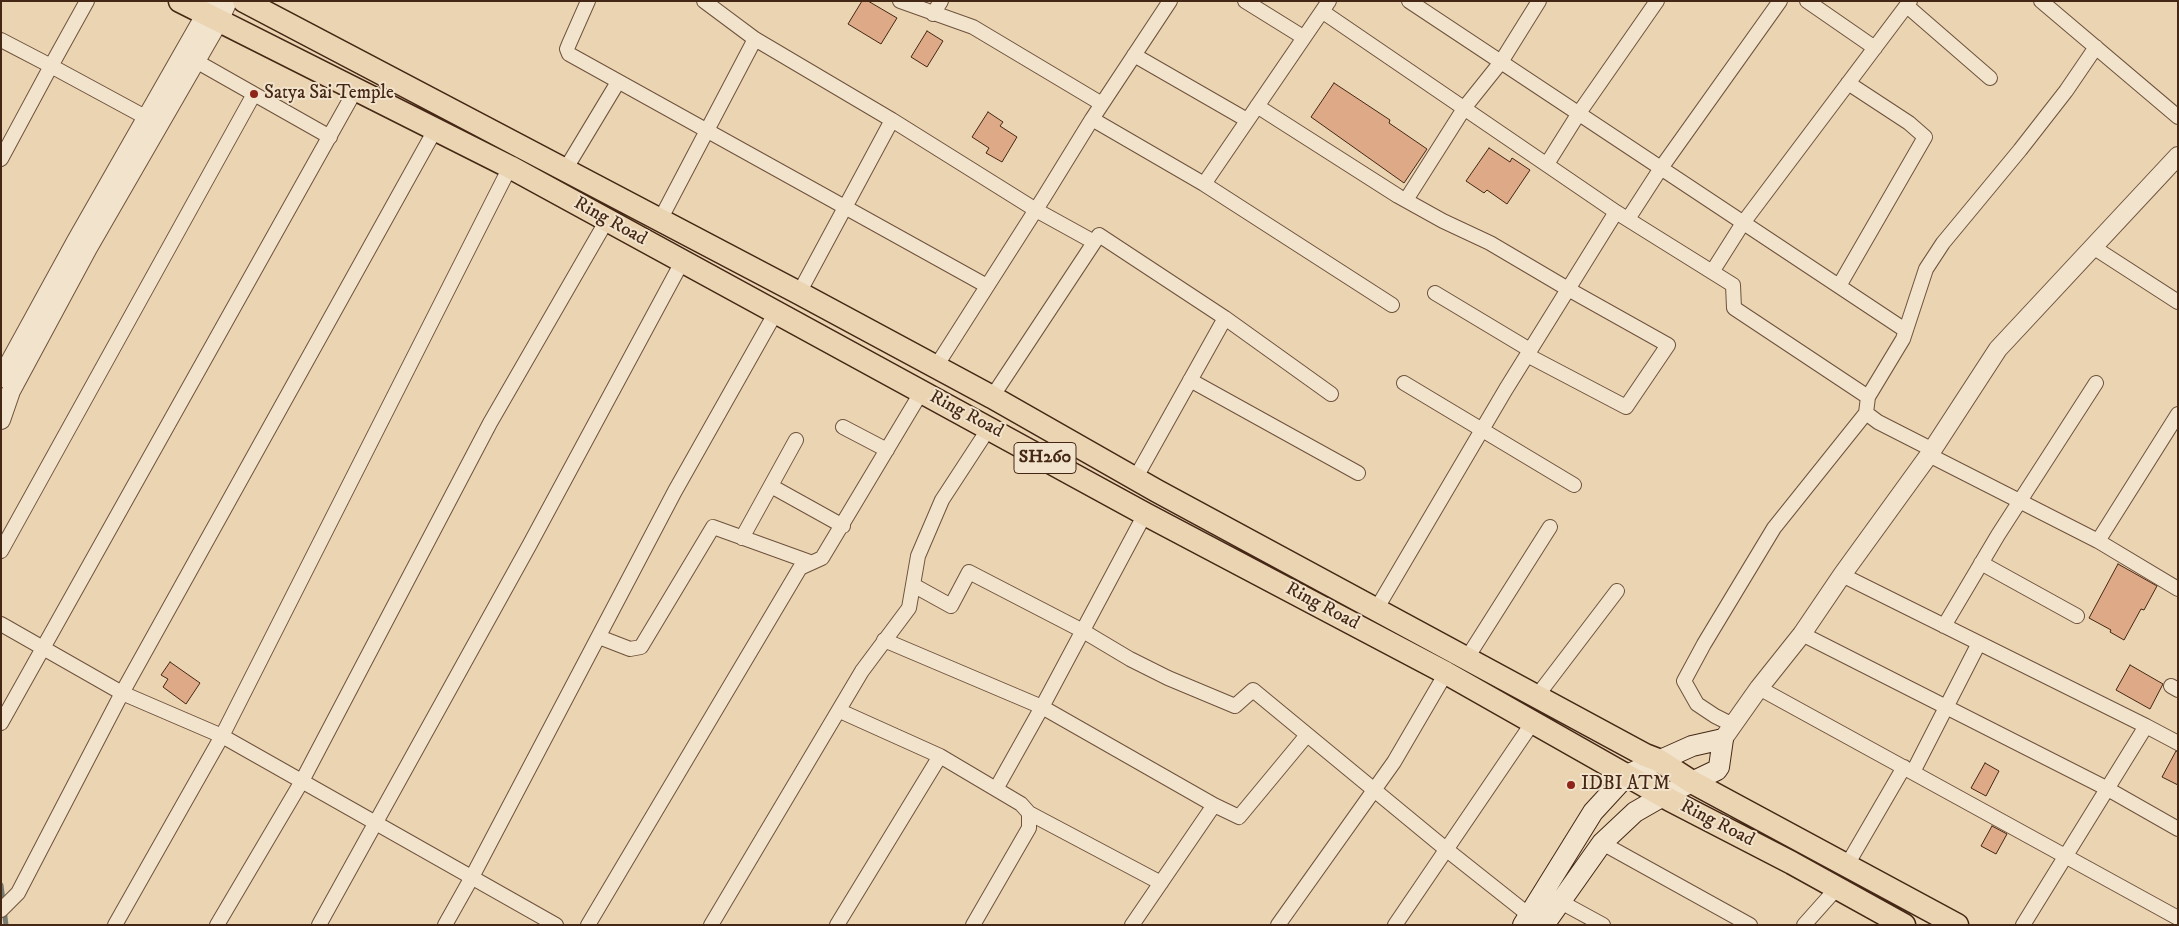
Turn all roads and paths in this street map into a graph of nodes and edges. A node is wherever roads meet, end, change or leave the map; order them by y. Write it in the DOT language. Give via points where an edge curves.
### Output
graph roads {
  1 [pos="87,1"];
  2 [pos="180,1"];
  3 [pos="244,1"];
  4 [pos="588,1"];
  5 [pos="704,1"];
  6 [pos="900,1"];
  7 [pos="941,1"];
  8 [pos="1245,1"];
  9 [pos="1409,1"];
  10 [pos="1657,1"];
  11 [pos="1780,1"];
  12 [pos="1807,1"];
  13 [pos="1166,2"];
  14 [pos="1538,2"];
  15 [pos="1908,3"];
  16 [pos="2046,3"];
  17 [pos="1326,6"];
  18 [pos="217,10"];
  19 [pos="933,14"];
  20 [pos="1303,37"];
  21 [pos="755,39"];
  22 [pos="1,40"];
  23 [pos="2096,47"];
  24 [pos="1875,48"];
  25 [pos="1134,54"];
  26 [pos="189,58"];
  27 [pos="1501,62"];
  28 [pos="51,66"];
  29 [pos="1990,78"];
  30 [pos="618,82"];
  31 [pos="1848,83"];
  32 [pos="356,89"];
  33 [pos="254,94"];
  34 [pos="1102,104"];
  35 [pos="1257,106"];
  36 [pos="1465,108"];
  37 [pos="1579,113"];
  38 [pos="2178,117"];
  39 [pos="147,118"];
  40 [pos="1092,119"];
  41 [pos="892,120"];
  42 [pos="1247,120"];
  43 [pos="435,130"];
  44 [pos="706,131"];
  45 [pos="330,137"];
  46 [pos="2178,156"];
  47 [pos="1,159"];
  48 [pos="1546,164"];
  49 [pos="510,167"];
  50 [pos="1661,168"];
  51 [pos="565,170"];
  52 [pos="1204,184"];
  53 [pos="1406,200"];
  54 [pos="846,206"];
  55 [pos="1036,210"];
  56 [pos="1622,215"];
  57 [pos="607,220"];
  58 [pos="660,220"];
  59 [pos="1744,223"];
  60 [pos="1094,242"];
  61 [pos="2093,247"];
  62 [pos="682,262"];
  63 [pos="1712,272"];
  64 [pos="988,286"];
  65 [pos="1839,286"];
  66 [pos="1568,290"];
  67 [pos="799,293"];
  68 [pos="1435,293"];
  69 [pos="2178,302"];
  70 [pos="1392,305"];
  71 [pos="776,312"];
  72 [pos="1225,318"];
  73 [pos="1905,330"];
  74 [pos="1529,353"];
  75 [pos="935,368"];
  76 [pos="1,378"];
  77 [pos="1190,380"];
  78 [pos="1404,383"];
  79 [pos="2096,383"];
  80 [pos="922,391"];
  81 [pos="1331,394"];
  82 [pos="992,397"];
  83 [pos="1868,397"];
  84 [pos="1866,413"];
  85 [pos="2178,414"];
  86 [pos="1,420"];
  87 [pos="843,426"];
  88 [pos="990,428"];
  89 [pos="1482,431"];
  90 [pos="796,440"];
  91 [pos="887,450"];
  92 [pos="1931,453"];
  93 [pos="1358,473"];
  94 [pos="1135,479"];
  95 [pos="1574,485"];
  96 [pos="771,486"];
  97 [pos="2020,502"];
  98 [pos="1145,514"];
  99 [pos="843,526"];
  100 [pos="1550,527"];
  101 [pos="742,538"];
  102 [pos="2098,542"];
  103 [pos="1,552"];
  104 [pos="810,562"];
  105 [pos="1981,563"];
  106 [pos="1842,575"];
  107 [pos="912,585"];
  108 [pos="2178,589"];
  109 [pos="1617,591"];
  110 [pos="1377,608"];
  111 [pos="2077,616"];
  112 [pos="1,624"];
  113 [pos="1944,626"];
  114 [pos="1083,631"];
  115 [pos="1802,634"];
  116 [pos="599,637"];
  117 [pos="884,640"];
  118 [pos="1979,643"];
  119 [pos="44,649"];
  120 [pos="1467,658"];
  121 [pos="1446,673"];
  122 [pos="1759,688"];
  123 [pos="122,693"];
  124 [pos="1537,696"];
  125 [pos="1042,707"];
  126 [pos="1946,707"];
  127 [pos="840,711"];
  128 [pos="1533,722"];
  129 [pos="1,723"];
  130 [pos="2146,726"];
  131 [pos="1728,732"];
  132 [pos="1307,735"];
  133 [pos="222,736"];
  134 [pos="2178,743"];
  135 [pos="940,756"];
  136 [pos="1658,760"];
  137 [pos="1909,769"];
  138 [pos="1627,775"];
  139 [pos="302,781"];
  140 [pos="1692,782"];
  141 [pos="2106,788"];
  142 [pos="996,789"];
  143 [pos="1374,790"];
  144 [pos="1663,796"];
  145 [pos="1214,805"];
  146 [pos="1030,814"];
  147 [pos="376,823"];
  148 [pos="2178,829"];
  149 [pos="1602,843"];
  150 [pos="1447,850"];
  151 [pos="2065,855"];
  152 [pos="1847,865"];
  153 [pos="472,877"];
  154 [pos="1160,883"];
  155 [pos="1838,888"];
  156 [pos="1559,901"];
  157 [pos="1,910"];
  158 [pos="2178,918"];
  159 [pos="1532,921"];
  160 [pos="115,925"];
  161 [pos="217,925"];
  162 [pos="319,925"];
  163 [pos="444,925"];
  164 [pos="556,925"];
  165 [pos="588,925"];
  166 [pos="712,925"];
  167 [pos="837,925"];
  168 [pos="973,925"];
  169 [pos="1132,925"];
  170 [pos="1278,925"];
  171 [pos="1395,925"];
  172 [pos="1603,925"];
  173 [pos="1750,925"];
  174 [pos="1804,925"];
  175 [pos="1904,925"];
  176 [pos="1957,925"];
  177 [pos="2022,925"];
  1 -- 28 [label="street"];
  2 -- 18 [label="highway, Ring Road / SH260"];
  3 -- 51 [label="highway, Ring Road / SH260"];
  4 -- 30 [label="street" via="567,49 569,54"];
  5 -- 21 [label="street"];
  6 -- 19 [label="street"];
  7 -- 19 [label="street"];
  8 -- 20 [label="street"];
  9 -- 27 [label="street"];
  10 -- 37 [label="street"];
  11 -- 50 [label="street"];
  12 -- 24 [label="street"];
  13 -- 25 [label="street"];
  14 -- 27 [label="street"];
  15 -- 24 [label="street"];
  15 -- 29 [label="street"];
  16 -- 23 [label="street"];
  17 -- 20 [label="street"];
  17 -- 36 [label="street"];
  18 -- 26 [label="street"];
  18 -- 32 [label="highway, Ring Road / SH260"];
  19 -- 34 [label="street" via="973,27"];
  20 -- 35 [label="street"];
  21 -- 41 [label="street"];
  21 -- 44 [label="street"];
  22 -- 28 [label="street"];
  23 -- 38 [label="street"];
  23 -- 73 [label="street" via="2066,91 1926,269"];
  24 -- 31 [label="street"];
  25 -- 34 [label="street"];
  25 -- 42 [label="street"];
  26 -- 33 [label="street"];
  26 -- 39 [label="street"];
  26 -- 86 [label="street" via="11,391"];
  27 -- 36 [label="street"];
  27 -- 37 [label="street"];
  28 -- 39 [label="street"];
  28 -- 47 [label="street"];
  30 -- 44 [label="street"];
  30 -- 51 [label="street"];
  31 -- 59 [label="street"];
  31 -- 65 [label="street" via="1925,137"];
  32 -- 43 [label="highway, Ring Road / SH260"];
  32 -- 45 [label="street"];
  33 -- 45 [label="street"];
  33 -- 103 [label="street"];
  34 -- 40 [label="street"];
  35 -- 42 [label="street"];
  35 -- 53 [label="street"];
  36 -- 48 [label="street"];
  36 -- 53 [label="street"];
  37 -- 48 [label="street"];
  37 -- 50 [label="street"];
  39 -- 76 [label="street"];
  40 -- 52 [label="street"];
  40 -- 55 [label="street"];
  41 -- 54 [label="street"];
  41 -- 55 [label="street"];
  42 -- 52 [label="street"];
  43 -- 49 [label="highway, Ring Road / SH260"];
  43 -- 123 [label="street"];
  44 -- 54 [label="street"];
  44 -- 58 [label="street"];
  45 -- 119 [label="street"];
  46 -- 61 [label="street"];
  48 -- 56 [label="street"];
  49 -- 57 [label="highway, Ring Road / SH260"];
  49 -- 133 [label="street"];
  50 -- 56 [label="street"];
  50 -- 59 [label="street"];
  51 -- 58 [label="highway, Ring Road / SH260"];
  52 -- 70 [label="street"];
  53 -- 66 [label="street" via="1490,243"];
  54 -- 64 [label="street"];
  54 -- 67 [label="street"];
  55 -- 60 [label="street"];
  55 -- 64 [label="street"];
  56 -- 63 [label="street"];
  56 -- 66 [label="street"];
  57 -- 62 [label="highway, Ring Road / SH260"];
  57 -- 139 [label="street" via="490,423"];
  58 -- 67 [label="highway, Ring Road / SH260"];
  59 -- 63 [label="street"];
  59 -- 65 [label="street"];
  60 -- 72 [label="street" via="1099,235"];
  60 -- 82 [label="street"];
  61 -- 69 [label="street"];
  61 -- 92 [label="street" via="1998,349"];
  62 -- 71 [label="highway, Ring Road / SH260"];
  62 -- 147 [label="street"];
  63 -- 83 [label="street" via="1733,285 1734,308"];
  64 -- 75 [label="street"];
  65 -- 73 [label="street"];
  66 -- 74 [label="street"];
  66 -- 74 [label="street" via="1668,345 1626,407"];
  67 -- 75 [label="highway, Ring Road / SH260"];
  68 -- 74 [label="street"];
  71 -- 80 [label="highway, Ring Road / SH260"];
  71 -- 116 [label="street" via="675,491"];
  72 -- 77 [label="street"];
  72 -- 81 [label="street"];
  73 -- 83 [label="street" via="1903,339"];
  74 -- 89 [label="street"];
  75 -- 82 [label="highway, Ring Road / SH260"];
  77 -- 93 [label="street"];
  77 -- 94 [label="street"];
  78 -- 89 [label="street"];
  79 -- 97 [label="street"];
  80 -- 88 [label="highway, Ring Road / SH260"];
  80 -- 91 [label="street"];
  82 -- 94 [label="highway, Ring Road / SH260"];
  83 -- 84 [label="street"];
  84 -- 92 [label="street"];
  84 -- 131 [label="street" via="1774,528 1684,681 1696,704"];
  85 -- 102 [label="street"];
  87 -- 91 [label="street"];
  88 -- 98 [label="highway, Ring Road / SH260"];
  88 -- 107 [label="street" via="942,500 918,556"];
  89 -- 95 [label="street"];
  89 -- 110 [label="street"];
  90 -- 96 [label="street"];
  91 -- 99 [label="street"];
  92 -- 97 [label="street"];
  92 -- 106 [label="street"];
  94 -- 110 [label="highway, Ring Road / SH260"];
  96 -- 99 [label="street"];
  96 -- 101 [label="street"];
  97 -- 102 [label="street"];
  97 -- 105 [label="street"];
  98 -- 114 [label="street"];
  98 -- 121 [label="highway, Ring Road / SH260"];
  99 -- 104 [label="street" via="822,558"];
  100 -- 120 [label="street"];
  101 -- 104 [label="street"];
  101 -- 116 [label="street" via="712,528 641,647 630,649"];
  102 -- 108 [label="street"];
  104 -- 165 [label="street" via="800,568"];
  105 -- 111 [label="street"];
  105 -- 113 [label="street"];
  106 -- 113 [label="street"];
  106 -- 115 [label="street"];
  107 -- 114 [label="street" via="951,606 968,572"];
  107 -- 117 [label="street" via="909,608"];
  109 -- 124 [label="street"];
  110 -- 120 [label="highway, Ring Road / SH260"];
  112 -- 119 [label="street"];
  113 -- 118 [label="street"];
  114 -- 125 [label="street"];
  114 -- 132 [label="street" via="1145,667 1235,706 1253,690"];
  115 -- 122 [label="street"];
  115 -- 126 [label="street"];
  116 -- 153 [label="street"];
  117 -- 125 [label="street"];
  117 -- 127 [label="street"];
  118 -- 126 [label="street"];
  118 -- 130 [label="street"];
  119 -- 123 [label="street"];
  119 -- 129 [label="street"];
  120 -- 124 [label="highway, Ring Road / SH260"];
  121 -- 128 [label="highway, Ring Road / SH260"];
  121 -- 143 [label="street"];
  122 -- 131 [label="street"];
  122 -- 137 [label="street"];
  123 -- 133 [label="street"];
  123 -- 157 [label="street" via="18,893"];
  124 -- 136 [label="highway, Ring Road / SH260"];
  125 -- 142 [label="street"];
  125 -- 145 [label="street"];
  126 -- 137 [label="street"];
  126 -- 141 [label="street"];
  127 -- 135 [label="street"];
  127 -- 166 [label="street"];
  128 -- 138 [label="highway, Ring Road / SH260"];
  128 -- 150 [label="street"];
  130 -- 134 [label="street"];
  130 -- 141 [label="street"];
  131 -- 136 [label="main road"];
  131 -- 140 [label="main road" via="1719,768"];
  132 -- 143 [label="street"];
  132 -- 145 [label="street" via="1239,817"];
  133 -- 139 [label="street"];
  133 -- 160 [label="street"];
  135 -- 142 [label="street"];
  135 -- 167 [label="street"];
  136 -- 138 [label="main road"];
  136 -- 140 [label="highway, Ring Road / SH260"];
  137 -- 151 [label="street"];
  137 -- 152 [label="street"];
  138 -- 144 [label="highway, Ring Road / SH260"];
  138 -- 159 [label="main road" via="1593,812"];
  139 -- 147 [label="street"];
  139 -- 161 [label="street"];
  140 -- 144 [label="main road"];
  140 -- 152 [label="highway, Ring Road / SH260"];
  141 -- 148 [label="street"];
  141 -- 151 [label="street"];
  142 -- 146 [label="street" via="1021,804"];
  143 -- 150 [label="street"];
  143 -- 170 [label="street"];
  144 -- 149 [label="main road" via="1635,812"];
  144 -- 155 [label="highway, Ring Road / SH260"];
  145 -- 154 [label="street"];
  146 -- 154 [label="street"];
  146 -- 168 [label="street" via="1029,828"];
  147 -- 153 [label="street"];
  147 -- 162 [label="street"];
  149 -- 156 [label="main road"];
  149 -- 173 [label="street"];
  150 -- 159 [label="street"];
  150 -- 171 [label="street"];
  151 -- 158 [label="street"];
  151 -- 177 [label="street"];
  152 -- 176 [label="highway, Ring Road / SH260"];
  153 -- 163 [label="street"];
  153 -- 164 [label="street"];
  154 -- 169 [label="street"];
  155 -- 174 [label="street"];
  155 -- 175 [label="highway, Ring Road / SH260"];
  156 -- 159 [label="main road"];
  156 -- 172 [label="street"];
}
